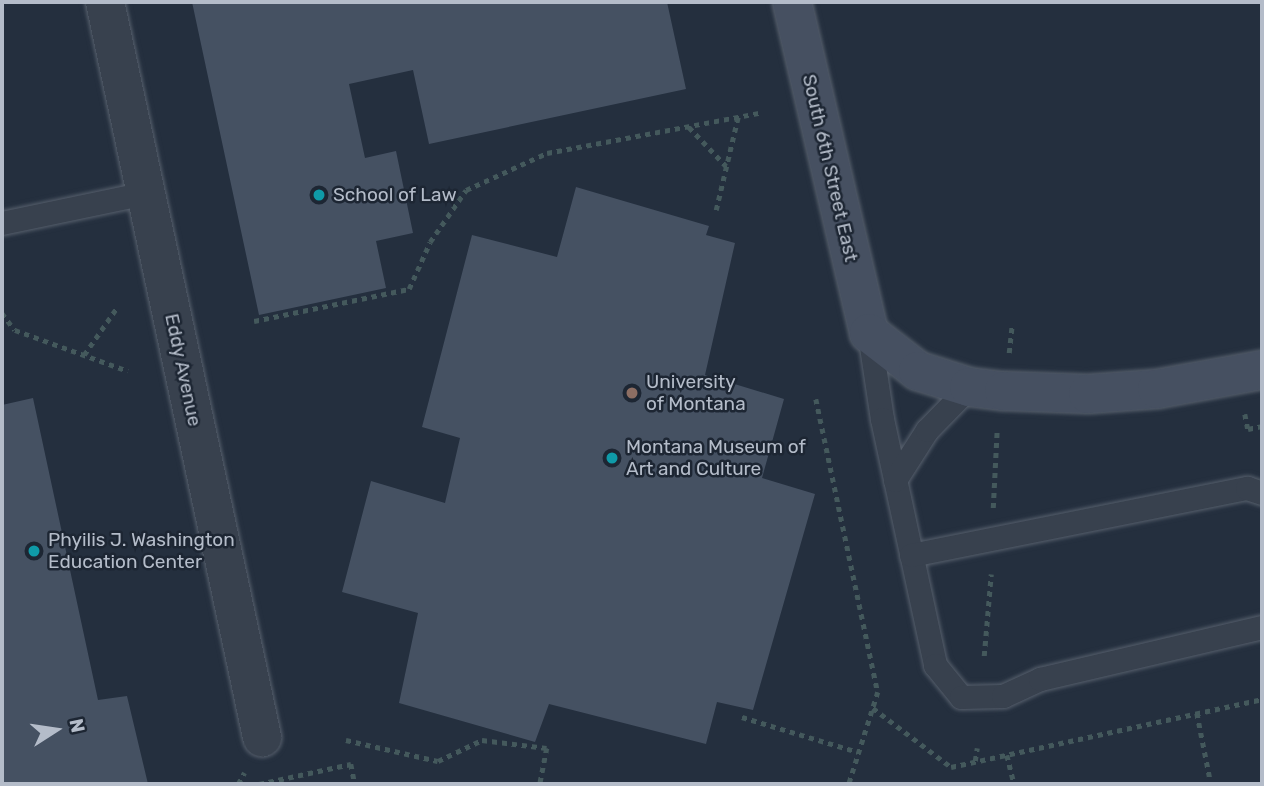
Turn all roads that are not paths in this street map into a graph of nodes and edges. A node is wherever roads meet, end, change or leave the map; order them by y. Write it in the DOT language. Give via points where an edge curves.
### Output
graph roads {
  1 [pos="104,2"];
  2 [pos="792,2"];
  3 [pos="145,193"];
  4 [pos="2,223"];
  5 [pos="869,333"];
  6 [pos="1262,370"];
  7 [pos="969,387"];
  8 [pos="895,480"];
  9 [pos="1262,493"];
  10 [pos="911,555"];
  11 [pos="1262,627"];
  12 [pos="262,737"];
  1 -- 3 [label="street, Eddy Avenue"];
  2 -- 5 [label="street, South 6th Street East"];
  3 -- 4 [label="lane"];
  3 -- 12 [label="street, Eddy Avenue"];
  5 -- 7 [label="street" via="918,371"];
  5 -- 8 [label="lane"];
  6 -- 7 [label="street" via="1157,389 1088,394"];
  7 -- 8 [label="lane" via="928,430"];
  8 -- 10 [label="lane"];
  9 -- 10 [label="lane" via="1247,488"];
  10 -- 11 [label="lane" via="935,666 961,697 1003,696 1040,679"];
}
